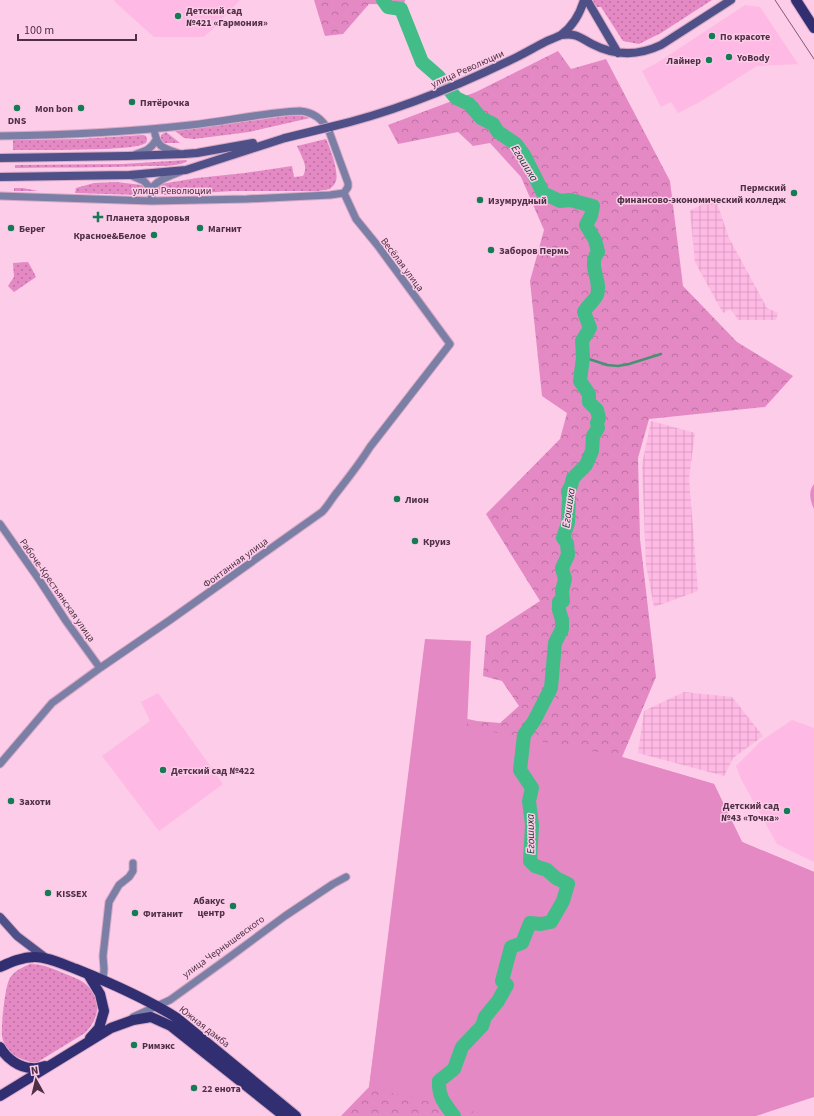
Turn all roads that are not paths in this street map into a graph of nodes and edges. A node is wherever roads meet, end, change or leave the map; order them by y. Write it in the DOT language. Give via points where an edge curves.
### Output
graph roads {
  1 [pos="584,0"];
  2 [pos="588,0"];
  3 [pos="731,0"];
  4 [pos="796,0"];
  5 [pos="814,28"];
  6 [pos="560,35"];
  7 [pos="618,53"];
  8 [pos="154,129"];
  9 [pos="0,136"];
  10 [pos="285,138"];
  11 [pos="156,140"];
  12 [pos="184,154"];
  13 [pos="127,156"];
  14 [pos="0,158"];
  15 [pos="186,170"];
  16 [pos="130,175"];
  17 [pos="0,177"];
  18 [pos="151,190"];
  19 [pos="344,193"];
  20 [pos="0,196"];
  21 [pos="152,200"];
  22 [pos="450,344"];
  23 [pos="0,524"];
  24 [pos="100,668"];
  25 [pos="0,764"];
  26 [pos="133,863"];
  27 [pos="346,877"];
  28 [pos="0,917"];
  29 [pos="46,958"];
  30 [pos="0,967"];
  31 [pos="88,974"];
  32 [pos="103,980"];
  33 [pos="157,1006"];
  34 [pos="111,1028"];
  35 [pos="86,1044"];
  36 [pos="0,1047"];
  37 [pos="51,1065"];
  38 [pos="0,1096"];
  39 [pos="284,1116"];
  40 [pos="296,1116"];
  1 -- 6 [label="main road, улица Революции" via="572,25"];
  2 -- 7 [label="main road"];
  3 -- 7 [label="main road" via="661,45 635,53"];
  4 -- 5 [label="main road"];
  6 -- 7 [label="main road" via="579,36 605,50"];
  6 -- 10 [label="main road, улица Революции, bridge" via="504,63 397,108"];
  8 -- 9 [label="street" via="56,136"];
  8 -- 11 [label="street"];
  8 -- 19 [label="street" via="256,115 307,112 325,124 329,131 348,183"];
  10 -- 12 [label="main road, улица Революции"];
  10 -- 15 [label="main road, улица Революции"];
  11 -- 12 [label="street" via="159,145"];
  11 -- 13 [label="street" via="152,147 143,152"];
  12 -- 13 [label="main road, улица Революции"];
  13 -- 14 [label="main road, улица Революции"];
  15 -- 16 [label="main road, улица Революции"];
  15 -- 18 [label="street" via="163,179"];
  16 -- 17 [label="main road, улица Революции"];
  16 -- 18 [label="street" via="144,181"];
  18 -- 21 [label="street"];
  19 -- 21 [label="street, улица Революции" via="254,199"];
  19 -- 22 [label="street, Весёлая улица" via="356,219"];
  20 -- 21 [label="street, улица Революции"];
  22 -- 24 [label="street, Фонтанная улица" via="320,514"];
  23 -- 24 [label="street, Рабоче-Крестьянская улица"];
  24 -- 25 [label="street, Фонтанная улица" via="52,703"];
  26 -- 32 [label="street" via="133,871 119,885 108,902"];
  27 -- 33 [label="street, улица Чернышевского" via="285,916 170,1000"];
  28 -- 29 [label="main road" via="17,936"];
  29 -- 30 [label="main road" via="20,959"];
  29 -- 31 [label="main road, Южная дамба"];
  31 -- 32 [label="main road, Южная дамба"];
  31 -- 35 [label="main road" via="100,994 104,1011 99,1028"];
  32 -- 33 [label="main road, Южная дамба"];
  33 -- 34 [label="street, улица Чернышевского"];
  33 -- 40 [label="main road, Южная дамба" via="177,1018"];
  34 -- 35 [label="main road, улица Чернышевского"];
  34 -- 39 [label="main road, улица Чернышевского" via="151,1017 171,1026"];
  35 -- 37 [label="main road, улица Чернышевского"];
  36 -- 37 [label="main road" via="8,1058 20,1065 32,1068"];
  37 -- 38 [label="main road, улица Чернышевского"];
}
